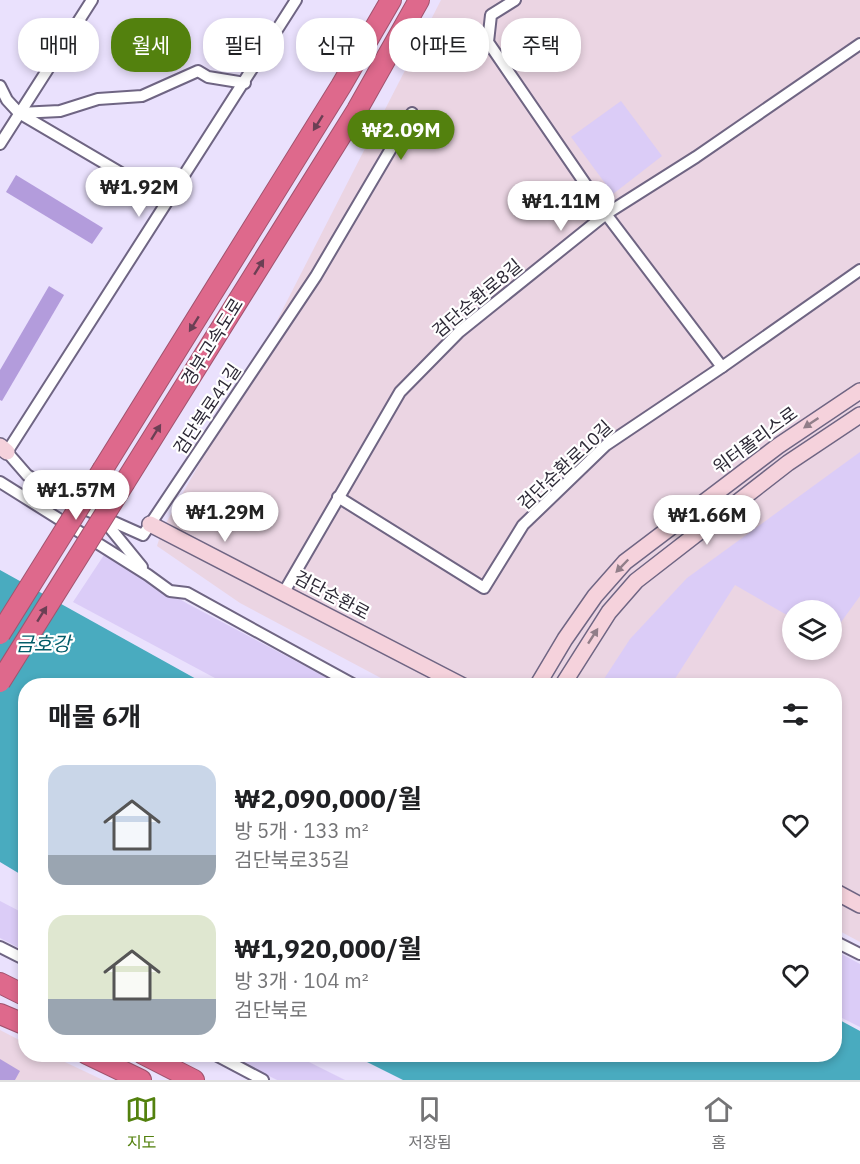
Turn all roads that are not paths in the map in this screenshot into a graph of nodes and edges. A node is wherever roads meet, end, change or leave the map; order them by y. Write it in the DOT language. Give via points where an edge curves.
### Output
graph roads {
  1 [pos="92,0"];
  2 [pos="296,0"];
  3 [pos="391,0"];
  4 [pos="419,0"];
  5 [pos="515,0"];
  6 [pos="860,44"];
  7 [pos="244,83"];
  8 [pos="0,86"];
  9 [pos="412,112"];
  10 [pos="19,113"];
  11 [pos="0,144"];
  12 [pos="167,200"];
  13 [pos="606,214"];
  14 [pos="860,270"];
  15 [pos="722,367"];
  16 [pos="860,391"];
  17 [pos="860,415"];
  18 [pos="4,449"];
  19 [pos="0,482"];
  20 [pos="338,497"];
  21 [pos="100,516"];
  22 [pos="150,524"];
  23 [pos="148,575"];
  24 [pos="284,592"];
  25 [pos="0,634"];
  26 [pos="341,678"];
  27 [pos="448,678"];
  28 [pos="542,678"];
  29 [pos="567,678"];
  30 [pos="0,682"];
  31 [pos="842,895"];
  32 [pos="860,905"];
  33 [pos="842,944"];
  34 [pos="0,947"];
  35 [pos="860,954"];
  36 [pos="18,956"];
  37 [pos="0,983"];
  38 [pos="18,992"];
  39 [pos="0,1014"];
  40 [pos="18,1022"];
  41 [pos="104,1062"];
  42 [pos="159,1062"];
  43 [pos="229,1062"];
  44 [pos="141,1080"];
  45 [pos="194,1080"];
  46 [pos="263,1080"];
  1 -- 10 [label="street"];
  2 -- 7 [label="street"];
  3 -- 25 [label="highway, 경부고속도로, one-way, bridge"];
  30 -- 4 [label="highway, 경부고속도로, one-way, bridge" via="357,110"];
  5 -- 13 [label="street" via="491,15 488,42"];
  6 -- 13 [label="street, 검단순환로8길" via="696,158"];
  7 -- 10 [label="street" via="208,77 198,71 142,96 98,99 60,111"];
  7 -- 12 [label="street"];
  8 -- 10 [label="street"];
  9 -- 22 [label="street, 검단북로41길" via="316,276"];
  10 -- 11 [label="street"];
  10 -- 12 [label="street"];
  12 -- 18 [label="street"];
  13 -- 15 [label="street"];
  13 -- 20 [label="street, 검단순환로8길" via="459,332 400,392"];
  14 -- 15 [label="street, 검단순환로10길"];
  15 -- 20 [label="street, 검단순환로10길" via="606,445 524,525 484,588"];
  16 -- 28 [label="main road, 워터폴리스로, one-way" via="778,446 625,562 595,596"];
  29 -- 17 [label="main road, one-way" via="609,612 636,581 788,463"];
  18 -- 21 [label="street" via="27,475"];
  19 -- 23 [label="street"];
  20 -- 24 [label="street, 검단순환로8길"];
  21 -- 22 [label="street" via="143,535"];
  21 -- 23 [label="street"];
  22 -- 24 [label="main road, 검단순환로"];
  23 -- 26 [label="street" via="170,591 187,593"];
  24 -- 27 [label="main road, 검단순환로"];
  31 -- 32 [label="main road"];
  33 -- 35 [label="street"];
  34 -- 36 [label="street"];
  37 -- 38 [label="highway"];
  39 -- 40 [label="highway"];
  41 -- 44 [label="highway"];
  42 -- 45 [label="highway"];
  43 -- 46 [label="street"];
}
